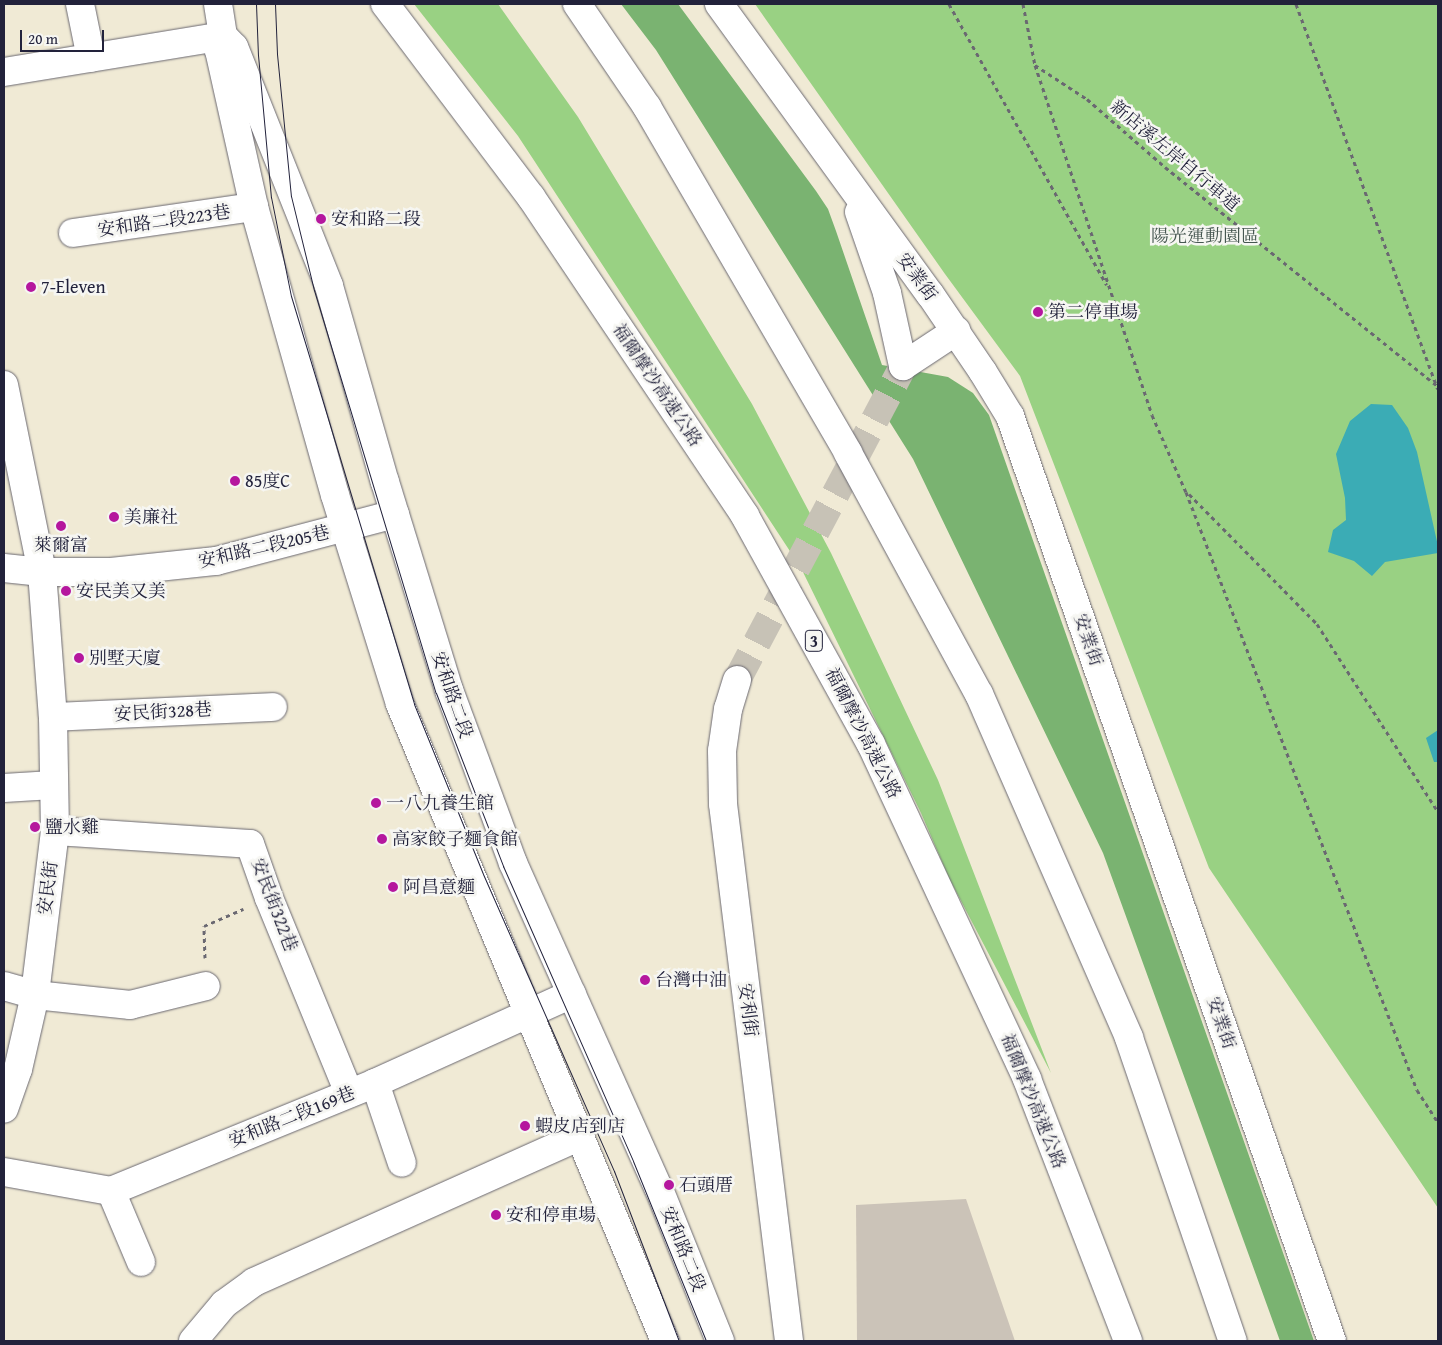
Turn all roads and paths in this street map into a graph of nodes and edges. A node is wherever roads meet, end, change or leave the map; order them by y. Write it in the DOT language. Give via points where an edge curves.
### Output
graph roads {
  1 [pos="80,4"];
  2 [pos="218,4"];
  3 [pos="385,4"];
  4 [pos="578,4"];
  5 [pos="718,4"];
  6 [pos="949,4"];
  7 [pos="1023,4"];
  8 [pos="1296,4"];
  9 [pos="223,36"];
  10 [pos="90,58"];
  11 [pos="1035,65"];
  12 [pos="4,72"];
  13 [pos="850,185"];
  14 [pos="254,207"];
  15 [pos="73,234"];
  16 [pos="1110,292"];
  17 [pos="956,331"];
  18 [pos="4,385"];
  19 [pos="1438,388"];
  20 [pos="1186,492"];
  21 [pos="395,514"];
  22 [pos="345,528"];
  23 [pos="4,568"];
  24 [pos="42,572"];
  25 [pos="738,680"];
  26 [pos="272,707"];
  27 [pos="53,717"];
  28 [pos="54,785"];
  29 [pos="4,788"];
  30 [pos="1438,812"];
  31 [pos="54,831"];
  32 [pos="269,898"];
  33 [pos="4,986"];
  34 [pos="206,986"];
  35 [pos="572,994"];
  36 [pos="35,995"];
  37 [pos="530,1013"];
  38 [pos="374,1083"];
  39 [pos="350,1093"];
  40 [pos="4,1109"];
  41 [pos="1438,1122"];
  42 [pos="581,1136"];
  43 [pos="402,1163"];
  44 [pos="4,1172"];
  45 [pos="111,1191"];
  46 [pos="142,1262"];
  47 [pos="193,1341"];
  48 [pos="665,1341"];
  49 [pos="720,1341"];
  50 [pos="789,1341"];
  51 [pos="1128,1341"];
  52 [pos="1233,1341"];
  53 [pos="1332,1341"];
  1 -- 10 [label="main road"];
  2 -- 9 [label="main road, 安和路二段"];
  3 -- 51 [label="main road, 福爾摩沙高速公路 / 3" via="532,197 745,516 872,744 1027,1079"];
  4 -- 52 [label="main road" via="652,115 848,453 979,694 1129,1038"];
  5 -- 13 [label="main road, 安業街"];
  6 -- 16 [label="path"];
  7 -- 11 [label="path"];
  8 -- 19 [label="path, 新店溪左岸自行車道"];
  9 -- 10 [label="main road"];
  9 -- 14 [label="main road, 安和路二段" via="218,50"];
  9 -- 21 [label="main road, 安和路二段" via="234,47 329,286"];
  10 -- 12 [label="main road"];
  11 -- 16 [label="path"];
  11 -- 19 [label="path, 新店溪左岸自行車道" via="1087,99 1165,167"];
  13 -- 17 [label="main road, 安業街"];
  13 -- 17 [label="main road" via="887,293 904,366"];
  14 -- 15 [label="main road, 安和路二段223巷"];
  14 -- 22 [label="main road, 安和路二段"];
  16 -- 20 [label="path" via="1152,416"];
  17 -- 53 [label="main road, 安業街" via="1010,416"];
  18 -- 24 [label="main road, 安民街"];
  20 -- 30 [label="path" via="1317,624"];
  20 -- 41 [label="path" via="1417,1090"];
  21 -- 22 [label="main road, 安和路二段205巷"];
  21 -- 35 [label="main road, 安和路二段" via="449,690 509,854"];
  22 -- 24 [label="main road, 安和路二段205巷" via="216,562 111,572"];
  22 -- 37 [label="main road, 安和路二段" via="400,704"];
  23 -- 24 [label="main road"];
  24 -- 27 [label="main road, 安民街"];
  25 -- 50 [label="main road, 安利街" via="728,709 722,751 723,804"];
  26 -- 27 [label="main road, 安民街328巷"];
  27 -- 28 [label="main road, 安民街"];
  28 -- 29 [label="main road"];
  28 -- 31 [label="main road, 安民街"];
  31 -- 32 [label="main road, 安民街322巷" via="250,844"];
  31 -- 36 [label="main road, 安民街"];
  32 -- 34 [label="path" via="204,926"];
  32 -- 39 [label="main road, 安民街322巷"];
  33 -- 36 [label="main road"];
  34 -- 36 [label="main road" via="130,1005"];
  35 -- 37 [label="main road, 安和路二段169巷"];
  35 -- 49 [label="main road, 安和路二段" via="659,1189"];
  36 -- 40 [label="main road, 安民街" via="18,1069"];
  37 -- 38 [label="main road, 安和路二段169巷"];
  37 -- 42 [label="main road, 安和路二段"];
  38 -- 39 [label="main road, 安和路二段169巷"];
  38 -- 43 [label="main road"];
  39 -- 45 [label="main road, 安和路二段169巷"];
  42 -- 47 [label="main road" via="254,1282 224,1304"];
  42 -- 48 [label="main road, 安和路二段"];
  44 -- 45 [label="main road"];
  45 -- 46 [label="main road"];
}
